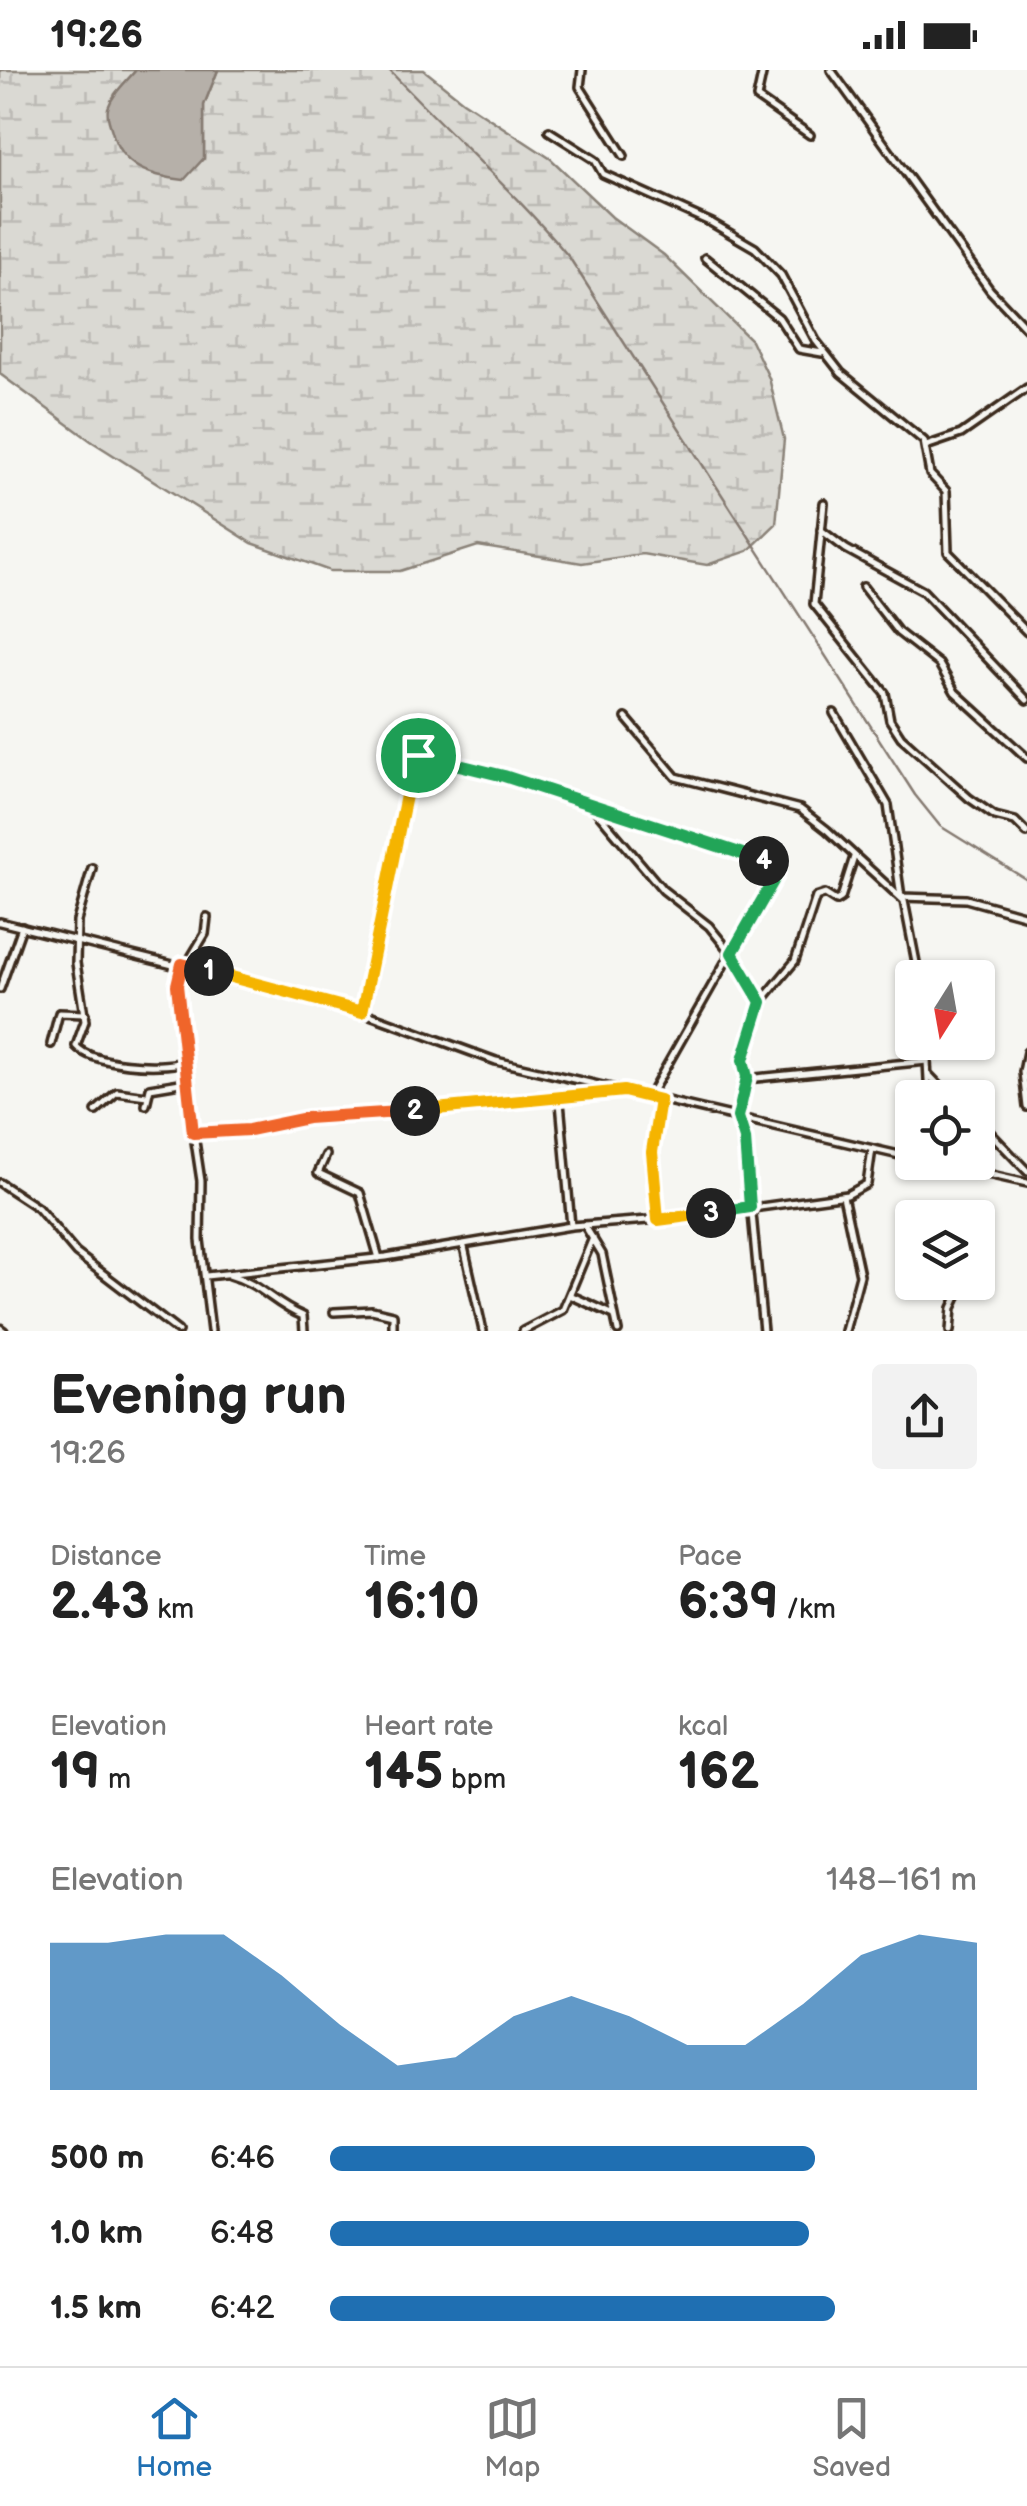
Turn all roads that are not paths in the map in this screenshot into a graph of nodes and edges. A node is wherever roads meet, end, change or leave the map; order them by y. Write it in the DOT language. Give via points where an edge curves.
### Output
graph roads {
  1 [pos="582,70"];
  2 [pos="763,70"];
  3 [pos="832,70"];
  4 [pos="549,131"];
  5 [pos="810,136"];
  6 [pos="624,156"];
  7 [pos="705,258"];
  8 [pos="1027,330"];
  9 [pos="824,352"];
  10 [pos="1027,388"];
  11 [pos="926,446"];
  12 [pos="824,503"];
  13 [pos="821,530"];
  14 [pos="863,587"];
  15 [pos="1027,632"];
  16 [pos="1027,700"];
  17 [pos="834,713"];
  18 [pos="626,718"];
  19 [pos="1027,758"];
  20 [pos="591,804"];
  21 [pos="1027,833"];
  22 [pos="854,856"];
  23 [pos="92,868"];
  24 [pos="901,897"];
  25 [pos="207,916"];
  26 [pos="1027,916"];
  27 [pos="0,922"];
  28 [pos="22,927"];
  29 [pos="76,939"];
  30 [pos="732,953"];
  31 [pos="916,960"];
  32 [pos="184,965"];
  33 [pos="0,989"];
  34 [pos="761,1002"];
  35 [pos="362,1012"];
  36 [pos="85,1014"];
  37 [pos="51,1044"];
  38 [pos="1027,1052"];
  39 [pos="927,1061"];
  40 [pos="183,1062"];
  41 [pos="928,1074"];
  42 [pos="747,1077"];
  43 [pos="928,1080"];
  44 [pos="934,1080"];
  45 [pos="186,1082"];
  46 [pos="624,1091"];
  47 [pos="147,1096"];
  48 [pos="649,1097"];
  49 [pos="564,1098"];
  50 [pos="660,1100"];
  51 [pos="146,1105"];
  52 [pos="1027,1107"];
  53 [pos="96,1111"];
  54 [pos="739,1118"];
  55 [pos="193,1133"];
  56 [pos="995,1138"];
  57 [pos="872,1149"];
  58 [pos="895,1154"];
  59 [pos="326,1155"];
  60 [pos="1027,1171"];
  61 [pos="995,1175"];
  62 [pos="1027,1182"];
  63 [pos="0,1183"];
  64 [pos="843,1196"];
  65 [pos="750,1207"];
  66 [pos="658,1220"];
  67 [pos="571,1226"];
  68 [pos="585,1226"];
  69 [pos="593,1238"];
  70 [pos="464,1246"];
  71 [pos="379,1258"];
  72 [pos="223,1274"];
  73 [pos="206,1276"];
  74 [pos="571,1296"];
  75 [pos="956,1300"];
  76 [pos="334,1312"];
  77 [pos="614,1315"];
  78 [pos="178,1331"];
  79 [pos="212,1331"];
  80 [pos="304,1331"];
  81 [pos="393,1331"];
  82 [pos="484,1331"];
  83 [pos="523,1331"];
  84 [pos="618,1331"];
  85 [pos="764,1331"];
  86 [pos="845,1331"];
  87 [pos="950,1331"];
  1 -- 6 [label="street" via="580,87"];
  2 -- 5 [label="street" via="757,98"];
  3 -- 8 [label="street" via="986,286"];
  4 -- 9 [label="street" via="595,160 603,174 754,248 781,275"];
  7 -- 9 [label="street" via="780,318 800,349"];
  9 -- 11 [label="street"];
  10 -- 11 [label="street" via="961,434"];
  11 -- 15 [label="street" via="928,470 946,491 948,552"];
  12 -- 13 [label="street"];
  13 -- 16 [label="street" via="917,587"];
  13 -- 21 [label="street" via="814,604 885,693 893,728 970,798"];
  14 -- 19 [label="street" via="898,632 939,664 955,692"];
  17 -- 24 [label="street" via="888,805"];
  18 -- 22 [label="street" via="676,777 800,809"];
  20 -- 30 [label="street" via="663,890"];
  20 -- 30 [label="street" via="778,869"];
  20 -- 35 [label="street" via="418,755"];
  22 -- 24 [label="street"];
  22 -- 34 [label="street" via="841,898 816,898 795,961"];
  23 -- 29 [label="street"];
  24 -- 26 [label="street" via="966,899"];
  24 -- 31 [label="street"];
  25 -- 32 [label="street" via="205,934"];
  27 -- 28 [label="street"];
  28 -- 29 [label="street"];
  28 -- 33 [label="street"];
  29 -- 32 [label="street"];
  29 -- 36 [label="street"];
  30 -- 34 [label="street"];
  30 -- 48 [label="street"];
  32 -- 35 [label="street"];
  32 -- 40 [label="street" via="177,985"];
  34 -- 42 [label="street" via="743,1060"];
  35 -- 46 [label="street" via="496,1061"];
  36 -- 37 [label="street" via="59,1012"];
  36 -- 40 [label="street" via="76,1046 91,1059"];
  38 -- 52 [label="street"];
  39 -- 41 [label="street"];
  39 -- 42 [label="street"];
  40 -- 45 [label="street"];
  41 -- 43 [label="street"];
  41 -- 44 [label="street"];
  42 -- 54 [label="street"];
  45 -- 47 [label="street" via="156,1084"];
  45 -- 55 [label="street"];
  46 -- 48 [label="street"];
  46 -- 49 [label="street"];
  47 -- 51 [label="street"];
  47 -- 53 [label="street" via="117,1092"];
  48 -- 50 [label="street"];
  49 -- 55 [label="street"];
  49 -- 67 [label="street"];
  50 -- 54 [label="street"];
  50 -- 66 [label="street" via="652,1152"];
  54 -- 57 [label="street"];
  54 -- 65 [label="street"];
  55 -- 73 [label="street"];
  56 -- 60 [label="street"];
  57 -- 58 [label="street"];
  57 -- 64 [label="street" via="867,1184"];
  59 -- 71 [label="street" via="318,1173 360,1192"];
  61 -- 62 [label="street"];
  63 -- 78 [label="street" via="38,1208 76,1253"];
  64 -- 65 [label="street"];
  64 -- 86 [label="street" via="860,1275"];
  65 -- 66 [label="street"];
  65 -- 85 [label="street"];
  66 -- 68 [label="street"];
  67 -- 68 [label="street"];
  67 -- 70 [label="street"];
  68 -- 69 [label="street"];
  69 -- 74 [label="street"];
  69 -- 77 [label="street"];
  70 -- 71 [label="street"];
  70 -- 82 [label="street"];
  71 -- 72 [label="street"];
  72 -- 73 [label="street"];
  72 -- 80 [label="street" via="255,1282 303,1316"];
  73 -- 79 [label="street"];
  74 -- 77 [label="street"];
  74 -- 83 [label="street" via="560,1313"];
  75 -- 87 [label="street"];
  76 -- 81 [label="street" via="393,1315"];
  77 -- 84 [label="street"];
}
